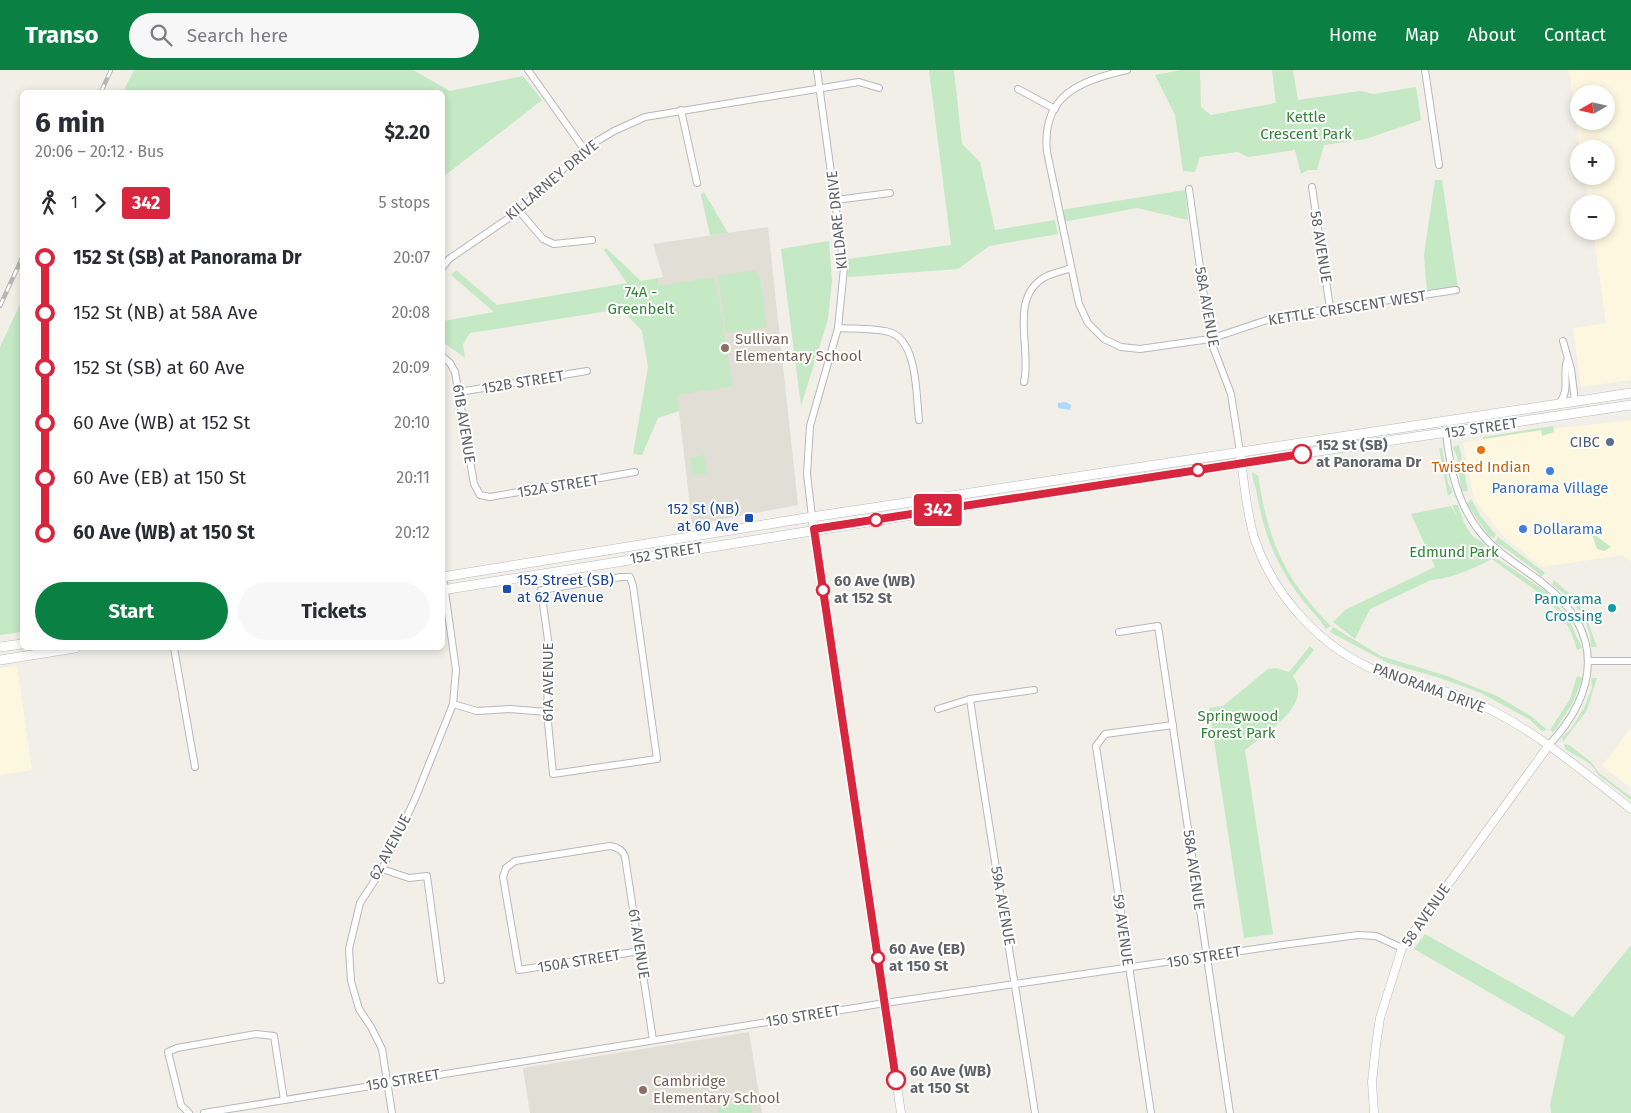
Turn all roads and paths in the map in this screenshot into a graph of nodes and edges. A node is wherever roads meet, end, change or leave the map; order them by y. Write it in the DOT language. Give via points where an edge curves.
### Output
graph roads {
  1 [pos="528,70"];
  2 [pos="817,70"];
  3 [pos="1127,70"];
  4 [pos="1425,70"];
  5 [pos="820,88"];
  6 [pos="878,88"];
  7 [pos="1018,88"];
  8 [pos="1055,109"];
  9 [pos="681,110"];
  10 [pos="584,149"];
  11 [pos="1439,165"];
  12 [pos="697,183"];
  13 [pos="1312,186"];
  14 [pos="1189,189"];
  15 [pos="890,193"];
  16 [pos="836,200"];
  17 [pos="519,211"];
  18 [pos="592,240"];
  19 [pos="445,264"];
  20 [pos="1071,268"];
  21 [pos="1456,290"];
  22 [pos="1330,308"];
  23 [pos="838,328"];
  24 [pos="1210,339"];
  25 [pos="1563,341"];
  26 [pos="445,359"];
  27 [pos="1567,361"];
  28 [pos="586,372"];
  29 [pos="1024,382"];
  30 [pos="459,392"];
  31 [pos="1631,393"];
  32 [pos="1606,396"];
  33 [pos="1576,401"];
  34 [pos="1559,404"];
  35 [pos="1631,405"];
  36 [pos="1574,414"];
  37 [pos="1465,418"];
  38 [pos="1544,418"];
  39 [pos="919,420"];
  40 [pos="1446,433"];
  41 [pos="1240,452"];
  42 [pos="1242,463"];
  43 [pos="635,472"];
  44 [pos="480,496"];
  45 [pos="812,517"];
  46 [pos="814,529"];
  47 [pos="445,577"];
  48 [pos="445,590"];
  49 [pos="445,602"];
  50 [pos="1119,632"];
  51 [pos="20,644"];
  52 [pos="0,647"];
  53 [pos="62,650"];
  54 [pos="174,650"];
  55 [pos="0,660"];
  56 [pos="1589,661"];
  57 [pos="1631,661"];
  58 [pos="1034,690"];
  59 [pos="970,699"];
  60 [pos="452,704"];
  61 [pos="938,708"];
  62 [pos="547,712"];
  63 [pos="1173,726"];
  64 [pos="1549,745"];
  65 [pos="195,767"];
  66 [pos="1631,809"];
  67 [pos="382,869"];
  68 [pos="1402,948"];
  69 [pos="640,951"];
  70 [pos="1207,956"];
  71 [pos="1128,969"];
  72 [pos="519,970"];
  73 [pos="441,980"];
  74 [pos="1016,985"];
  75 [pos="885,1003"];
  76 [pos="653,1040"];
  77 [pos="387,1082"];
  78 [pos="284,1100"];
  79 [pos="186,1111"];
  80 [pos="231,1111"];
  81 [pos="204,1113"];
  82 [pos="392,1113"];
  83 [pos="901,1113"];
  84 [pos="1036,1113"];
  85 [pos="1151,1113"];
  86 [pos="1230,1113"];
  87 [pos="1374,1113"];
  1 -- 10 [label="street"];
  2 -- 5 [label="street, KILDARE DRIVE"];
  3 -- 8 [label="street" via="1079,84"];
  4 -- 11 [label="street"];
  5 -- 6 [label="street, KILLARNEY DRIVE" via="859,82"];
  5 -- 9 [label="street, KILLARNEY DRIVE"];
  5 -- 16 [label="street, KILDARE DRIVE"];
  7 -- 8 [label="street"];
  8 -- 20 [label="street" via="1046,145"];
  9 -- 10 [label="street, KILLARNEY DRIVE" via="645,117 614,130"];
  9 -- 12 [label="street"];
  10 -- 17 [label="street, KILLARNEY DRIVE"];
  13 -- 22 [label="street, 58 AVENUE"];
  14 -- 24 [label="street, 58A AVENUE"];
  15 -- 16 [label="street"];
  16 -- 23 [label="street, KILDARE DRIVE" via="844,268"];
  17 -- 18 [label="street" via="544,239 554,244"];
  17 -- 19 [label="street, KILLARNEY DRIVE"];
  20 -- 24 [label="street, KETTLE CRESCENT WEST" via="1080,310 1095,332 1112,344 1140,349"];
  20 -- 29 [label="street" via="1042,279 1028,297 1023,321 1028,364"];
  21 -- 22 [label="street, KETTLE CRESCENT WEST"];
  22 -- 24 [label="street, KETTLE CRESCENT WEST" via="1268,319"];
  23 -- 39 [label="street" via="890,332 906,343 914,369"];
  23 -- 45 [label="street, KILDARE DRIVE" via="810,426 807,474"];
  24 -- 41 [label="street, 58A AVENUE" via="1231,394"];
  25 -- 27 [label="street"];
  26 -- 30 [label="street, 61B AVENUE" via="454,367"];
  27 -- 33 [label="street"];
  27 -- 34 [label="street" via="1564,371 1566,393"];
  28 -- 30 [label="street, 152B STREET"];
  30 -- 44 [label="street, 61B AVENUE" via="474,484"];
  31 -- 32 [label="main road, 152 STREET"];
  32 -- 33 [label="main road, 152 STREET"];
  32 -- 36 [label="main road" via="1578,408"];
  33 -- 34 [label="main road, 152 STREET"];
  33 -- 38 [label="main road" via="1568,408 1551,411"];
  34 -- 37 [label="main road, 152 STREET"];
  35 -- 36 [label="main road, 152 STREET"];
  36 -- 38 [label="main road, 152 STREET"];
  37 -- 40 [label="main road" via="1447,428"];
  37 -- 41 [label="main road, 152 STREET"];
  38 -- 40 [label="main road, 152 STREET"];
  40 -- 42 [label="main road, 152 STREET"];
  40 -- 56 [label="street" via="1454,481 1468,516 1498,552 1544,584 1571,611 1583,633"];
  41 -- 42 [label="street, PANORAMA DRIVE"];
  41 -- 45 [label="main road, 152 STREET"];
  42 -- 46 [label="main road, 152 STREET"];
  42 -- 64 [label="street, PANORAMA DRIVE" via="1251,523 1262,558 1293,608 1322,637 1372,669 1472,701"];
  43 -- 44 [label="street, 152A STREET" via="490,497"];
  45 -- 46 [label="street"];
  45 -- 47 [label="main road, 152 STREET"];
  46 -- 48 [label="main road, 152 STREET"];
  46 -- 75 [label="street"];
  49 -- 60 [label="street, 62 AVENUE" via="456,670"];
  50 -- 63 [label="street, 58A AVENUE" via="1158,626"];
  51 -- 52 [label="main road"];
  53 -- 55 [label="main road"];
  54 -- 65 [label="street"];
  56 -- 57 [label="street"];
  56 -- 64 [label="street" via="1581,700"];
  58 -- 59 [label="street"];
  59 -- 61 [label="street"];
  59 -- 74 [label="street, 59A AVENUE"];
  60 -- 62 [label="street" via="477,711 510,708"];
  60 -- 67 [label="street, 62 AVENUE" via="415,799"];
  62 -- 62 [label="street, 61A AVENUE" via="553,774 657,758 630,577 541,590 550,647"];
  63 -- 70 [label="street, 58A AVENUE"];
  63 -- 71 [label="street, 59 AVENUE" via="1105,734 1096,746"];
  64 -- 66 [label="street, PANORAMA DRIVE"];
  64 -- 68 [label="street, 58 AVENUE"];
  67 -- 73 [label="street" via="409,878 427,876"];
  67 -- 77 [label="street, 62 AVENUE" via="360,903 351,935 349,960 359,1009 380,1041"];
  68 -- 70 [label="street, 150 STREET" via="1376,936 1358,935"];
  68 -- 87 [label="street, 58 AVENUE" via="1377,1036 1372,1082"];
  69 -- 72 [label="street, 150A STREET"];
  69 -- 72 [label="street, 61 AVENUE" via="625,857 620,850 610,846 571,852 514,861 506,868 503,877"];
  69 -- 76 [label="street, 61 AVENUE"];
  70 -- 71 [label="street, 150 STREET"];
  70 -- 86 [label="street, 58A AVENUE"];
  71 -- 74 [label="street, 150 STREET"];
  71 -- 85 [label="street, 59 AVENUE"];
  74 -- 75 [label="street, 150 STREET"];
  74 -- 84 [label="street, 59A AVENUE"];
  75 -- 76 [label="street, 150 STREET"];
  75 -- 83 [label="street"];
  76 -- 77 [label="street, 150 STREET"];
  77 -- 78 [label="street, 150 STREET"];
  77 -- 82 [label="street, 62 AVENUE"];
  78 -- 79 [label="street" via="274,1036 256,1034 168,1052 175,1086"];
  78 -- 80 [label="street, 150 STREET"];
  80 -- 81 [label="street, 150 STREET"];
}
